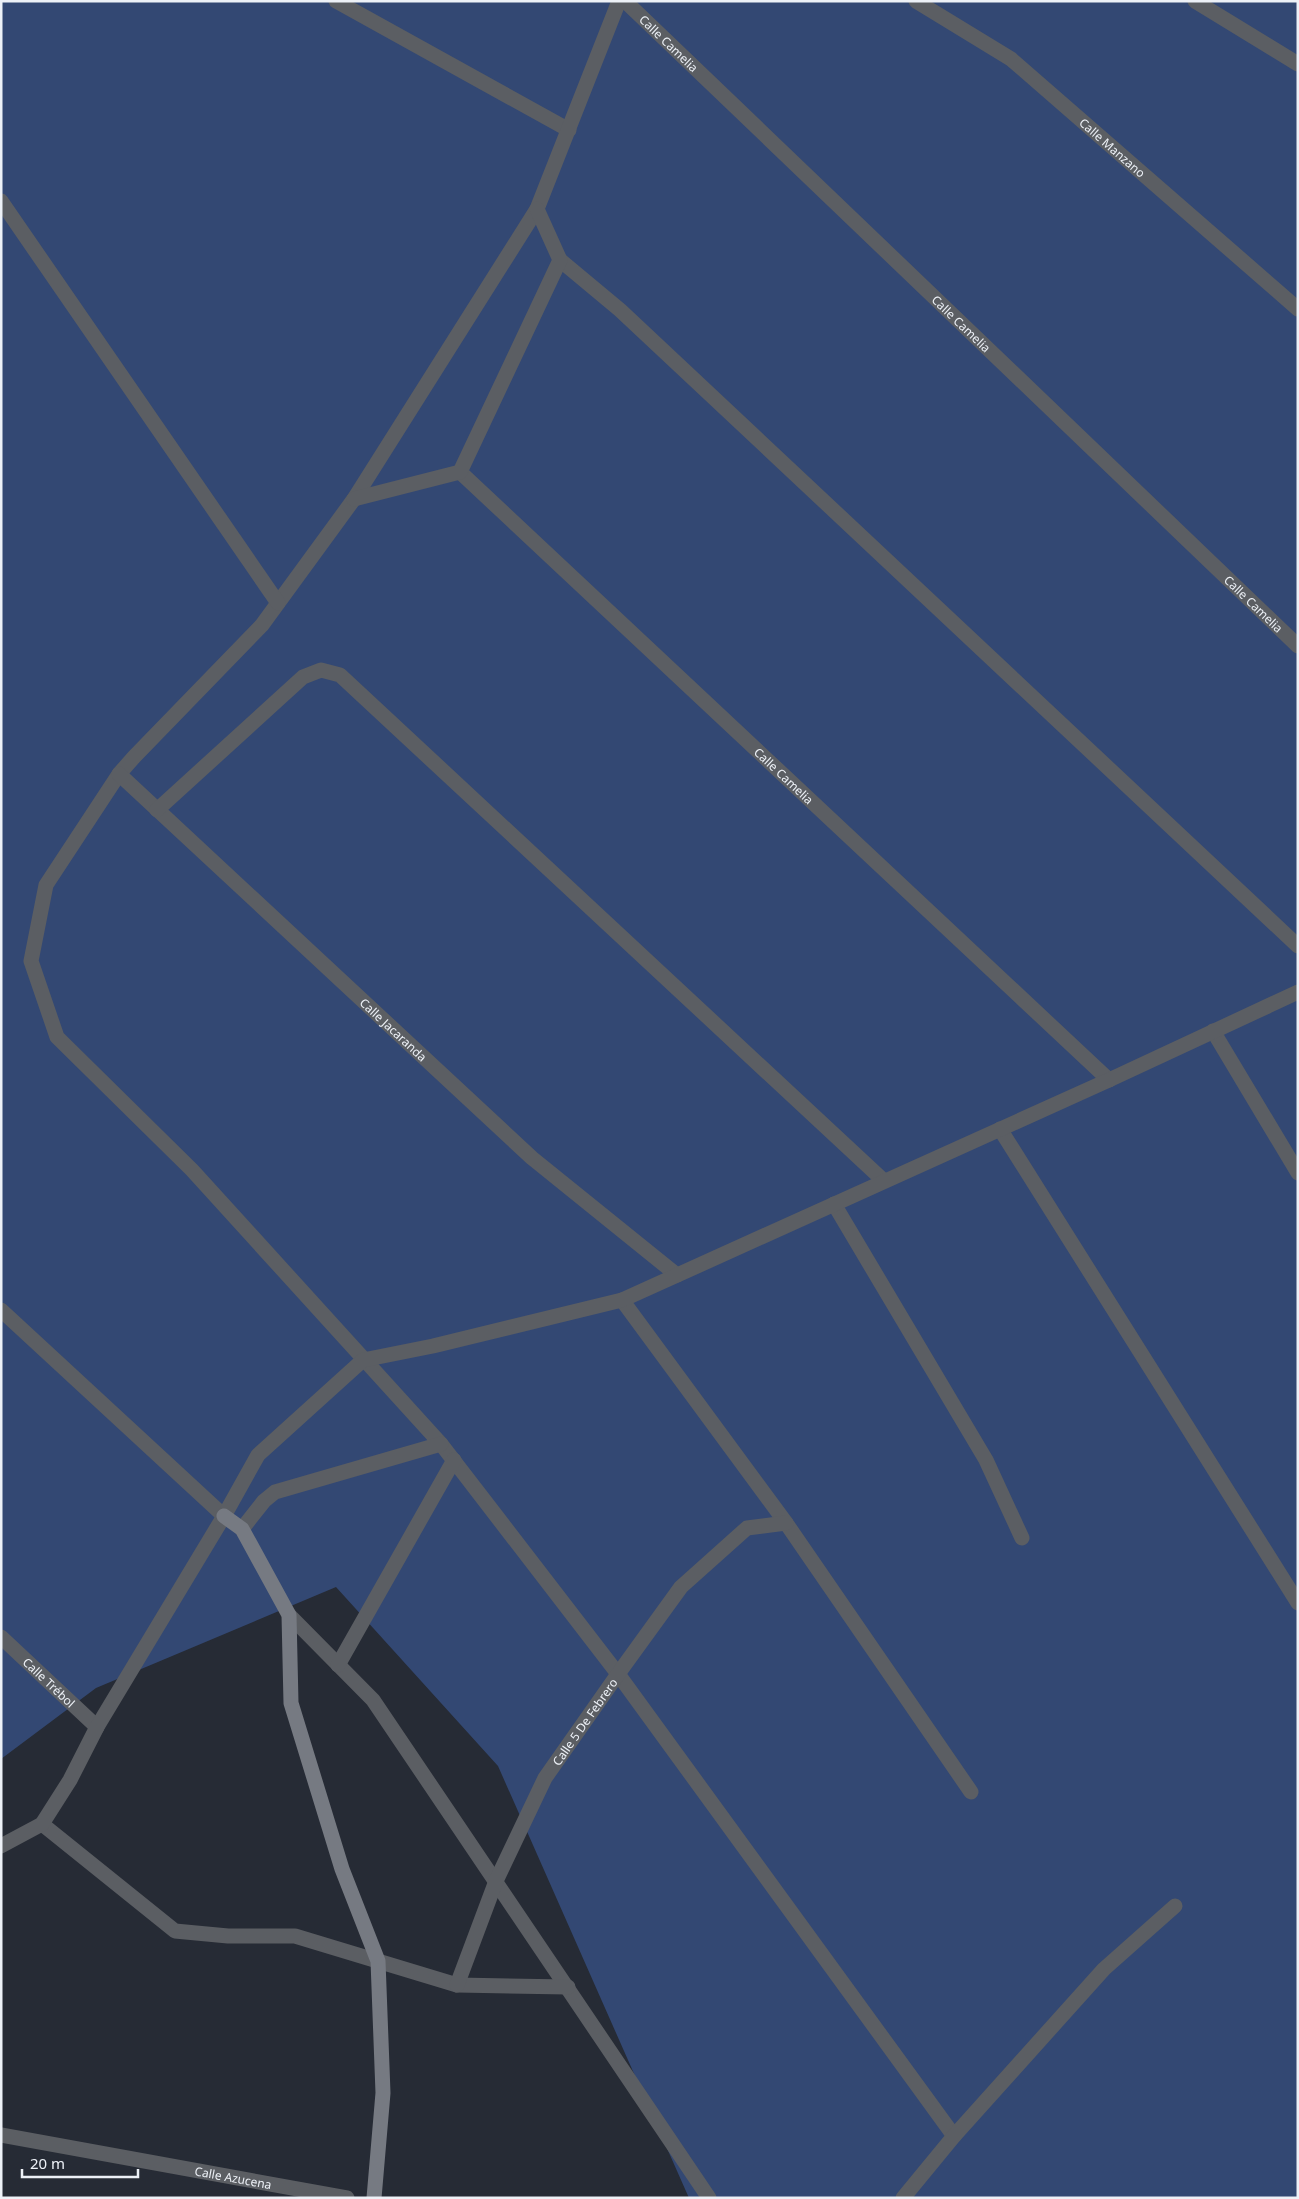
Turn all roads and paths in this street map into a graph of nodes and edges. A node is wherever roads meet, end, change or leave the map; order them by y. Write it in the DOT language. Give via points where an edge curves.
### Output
graph roads {
  1 [pos="336,1"];
  2 [pos="619,1"];
  3 [pos="625,1"];
  4 [pos="916,1"];
  5 [pos="1199,2"];
  6 [pos="1298,64"];
  7 [pos="569,130"];
  8 [pos="1,201"];
  9 [pos="537,209"];
  10 [pos="560,260"];
  11 [pos="1298,309"];
  12 [pos="460,472"];
  13 [pos="354,499"];
  14 [pos="278,603"];
  15 [pos="1298,646"];
  16 [pos="120,774"];
  17 [pos="157,810"];
  18 [pos="1298,946"];
  19 [pos="1298,992"];
  20 [pos="1213,1031"];
  21 [pos="1109,1080"];
  22 [pos="1000,1129"];
  23 [pos="1298,1173"];
  24 [pos="884,1181"];
  25 [pos="834,1204"];
  26 [pos="677,1275"];
  27 [pos="622,1300"];
  28 [pos="1,1310"];
  29 [pos="363,1360"];
  30 [pos="441,1444"];
  31 [pos="454,1460"];
  32 [pos="224,1516"];
  33 [pos="786,1523"];
  34 [pos="242,1530"];
  35 [pos="1022,1538"];
  36 [pos="1298,1603"];
  37 [pos="289,1616"];
  38 [pos="1,1637"];
  39 [pos="338,1665"];
  40 [pos="618,1674"];
  41 [pos="97,1727"];
  42 [pos="971,1792"];
  43 [pos="42,1824"];
  44 [pos="1,1846"];
  45 [pos="496,1881"];
  46 [pos="1175,1906"];
  47 [pos="378,1961"];
  48 [pos="457,1985"];
  49 [pos="568,1987"];
  50 [pos="1,2135"];
  51 [pos="954,2136"];
  52 [pos="347,2198"];
  53 [pos="374,2198"];
  54 [pos="710,2198"];
  55 [pos="903,2198"];
  1 -- 7 [label="street"];
  2 -- 7 [label="street"];
  3 -- 15 [label="street, Calle Camelia"];
  4 -- 11 [label="street, Calle Manzano" via="1011,59"];
  5 -- 6 [label="street"];
  7 -- 9 [label="street"];
  8 -- 14 [label="street"];
  9 -- 10 [label="street"];
  9 -- 13 [label="street"];
  10 -- 12 [label="street"];
  10 -- 18 [label="street" via="620,310"];
  12 -- 13 [label="street"];
  12 -- 21 [label="street, Calle Camelia"];
  13 -- 14 [label="street"];
  14 -- 16 [label="street"];
  16 -- 17 [label="street, Calle Jacaranda"];
  16 -- 29 [label="street" via="46,885 31,960 57,1037 192,1170"];
  17 -- 24 [label="street" via="303,677 321,670 340,675"];
  17 -- 26 [label="street, Calle Jacaranda" via="532,1158"];
  19 -- 20 [label="street"];
  20 -- 21 [label="street"];
  20 -- 23 [label="street"];
  21 -- 22 [label="street"];
  22 -- 24 [label="street"];
  22 -- 36 [label="street"];
  24 -- 25 [label="street"];
  25 -- 26 [label="street"];
  25 -- 35 [label="street" via="986,1460"];
  26 -- 27 [label="street"];
  27 -- 29 [label="street"];
  27 -- 33 [label="street"];
  28 -- 32 [label="street"];
  29 -- 30 [label="street"];
  29 -- 32 [label="street" via="258,1455"];
  30 -- 31 [label="street"];
  30 -- 34 [label="street" via="275,1492"];
  31 -- 39 [label="street"];
  31 -- 40 [label="street"];
  32 -- 34 [label="street"];
  32 -- 41 [label="street"];
  33 -- 40 [label="street, Calle 5 De Febrero" via="747,1528 681,1587"];
  33 -- 42 [label="street"];
  34 -- 37 [label="street"];
  37 -- 39 [label="street"];
  37 -- 47 [label="street" via="291,1703 342,1870"];
  38 -- 41 [label="street, Calle Trébol"];
  39 -- 45 [label="street" via="373,1700"];
  40 -- 45 [label="street, Calle 5 De Febrero" via="545,1778"];
  40 -- 51 [label="street"];
  41 -- 43 [label="street" via="70,1780"];
  43 -- 44 [label="street"];
  43 -- 47 [label="street" via="175,1931 228,1936 295,1936"];
  45 -- 48 [label="street, Calle 5 De Febrero"];
  45 -- 49 [label="street"];
  46 -- 51 [label="street" via="1104,1969"];
  47 -- 48 [label="street"];
  47 -- 53 [label="street" via="383,2092"];
  48 -- 49 [label="street"];
  49 -- 54 [label="street"];
  50 -- 52 [label="street, Calle Azucena"];
  51 -- 55 [label="street"];
}
